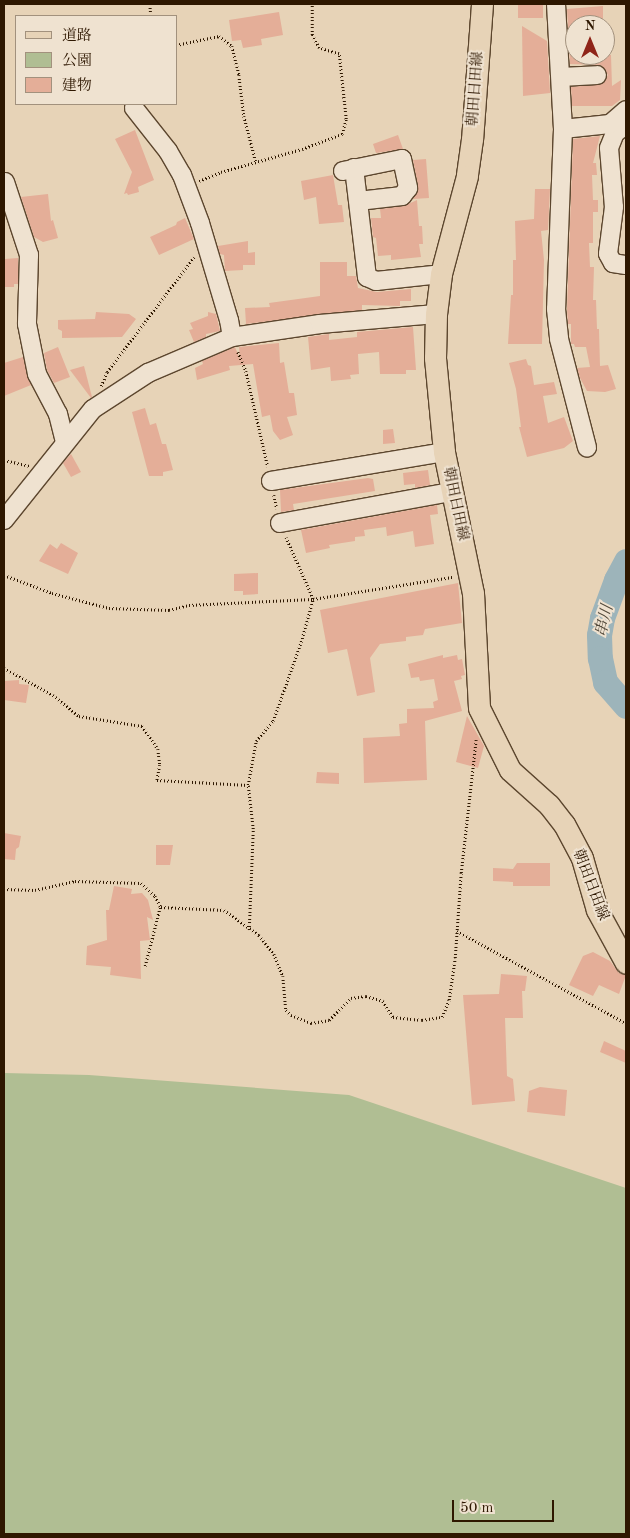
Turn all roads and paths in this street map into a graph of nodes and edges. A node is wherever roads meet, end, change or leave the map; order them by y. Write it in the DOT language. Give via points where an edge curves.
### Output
graph roads {
  1 [pos="312,4"];
  2 [pos="482,4"];
  3 [pos="556,4"];
  4 [pos="178,45"];
  5 [pos="597,75"];
  6 [pos="561,77"];
  7 [pos="134,108"];
  8 [pos="626,110"];
  9 [pos="626,125"];
  10 [pos="563,129"];
  11 [pos="256,162"];
  12 [pos="4,182"];
  13 [pos="186,187"];
  14 [pos="358,201"];
  15 [pos="207,247"];
  16 [pos="626,265"];
  17 [pos="441,274"];
  18 [pos="436,314"];
  19 [pos="232,337"];
  20 [pos="102,402"];
  21 [pos="65,442"];
  22 [pos="587,447"];
  23 [pos="444,452"];
  24 [pos="4,460"];
  25 [pos="42,470"];
  26 [pos="271,481"];
  27 [pos="451,492"];
  28 [pos="4,520"];
  29 [pos="280,523"];
  30 [pos="470,574"];
  31 [pos="4,575"];
  32 [pos="313,599"];
  33 [pos="4,668"];
  34 [pos="479,708"];
  35 [pos="248,785"];
  36 [pos="4,889"];
  37 [pos="160,906"];
  38 [pos="249,930"];
  39 [pos="457,931"];
  40 [pos="626,963"];
  41 [pos="146,966"];
  42 [pos="626,1023"];
  1 -- 11 [label="path" via="312,35 319,48 339,54 346,119 342,134"];
  2 -- 17 [label="main road, 朝田日田線" via="467,176"];
  3 -- 6 [label="street"];
  4 -- 11 [label="path" via="219,36 232,46"];
  5 -- 6 [label="street"];
  6 -- 10 [label="street"];
  7 -- 13 [label="street" via="168,151"];
  8 -- 10 [label="street" via="610,124"];
  9 -- 16 [label="street" via="615,134 609,148 614,207 608,254 613,263"];
  10 -- 22 [label="street" via="556,309 559,339"];
  11 -- 13 [label="path"];
  12 -- 21 [label="street" via="28,254 27,324 37,374 58,414"];
  13 -- 15 [label="street"];
  14 -- 14 [label="street" via="348,170 402,159 408,188 402,196"];
  14 -- 17 [label="street" via="366,276 376,281"];
  15 -- 19 [label="street"];
  15 -- 20 [label="path" via="197,253 106,372 100,389"];
  17 -- 18 [label="main road, 朝田日田線"];
  18 -- 19 [label="street" via="320,324"];
  18 -- 23 [label="main road, 朝田日田線" via="435,358"];
  19 -- 20 [label="street" via="148,373"];
  20 -- 21 [label="street"];
  21 -- 25 [label="street"];
  23 -- 26 [label="street"];
  23 -- 27 [label="main road, 朝田日田線"];
  24 -- 25 [label="path"];
  25 -- 28 [label="street"];
  27 -- 29 [label="street"];
  27 -- 30 [label="main road, 朝田日田線"];
  30 -- 32 [label="path"];
  30 -- 34 [label="main road, 朝田日田線"];
  31 -- 32 [label="path" via="52,593 109,608 169,610 189,605"];
  32 -- 35 [label="path" via="273,721 256,741"];
  33 -- 35 [label="path" via="53,694 79,716 142,726 158,749 160,765 157,780"];
  34 -- 39 [label="path"];
  34 -- 40 [label="main road, 朝田日田線" via="510,770 549,805 564,824 582,858 597,910"];
  35 -- 38 [label="path" via="253,829"];
  36 -- 37 [label="path" via="35,890 76,881 140,883 155,896"];
  37 -- 38 [label="path" via="224,910"];
  37 -- 41 [label="path"];
  38 -- 39 [label="path" via="259,935 274,954 283,976 286,1010 311,1023 329,1020 351,998 366,996 383,1001 393,1017 422,1020 442,1017 449,1000"];
  39 -- 42 [label="path"];
}
